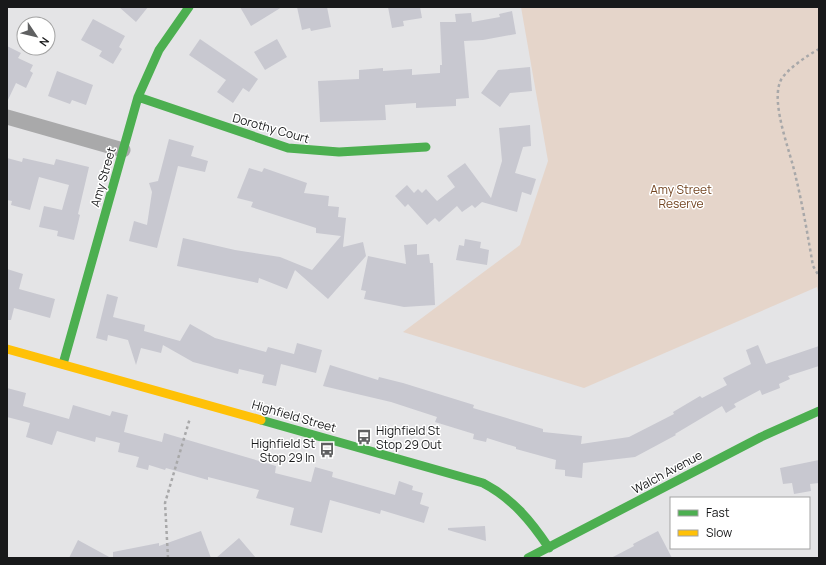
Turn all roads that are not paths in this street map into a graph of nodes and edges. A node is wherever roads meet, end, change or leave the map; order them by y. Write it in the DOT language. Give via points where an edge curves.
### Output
graph roads {
  1 [pos="189,7"];
  2 [pos="138,97"];
  3 [pos="7,117"];
  4 [pos="426,147"];
  5 [pos="123,150"];
  6 [pos="7,349"];
  7 [pos="63,364"];
  8 [pos="819,411"];
  9 [pos="549,548"];
  10 [pos="528,558"];
  1 -- 2 [label="street, Amy Street" via="173,25 160,46"];
  2 -- 4 [label="street, Dorothy Court" via="288,148 305,151 323,153"];
  2 -- 5 [label="street, Amy Street"];
  3 -- 5 [label="street"];
  5 -- 7 [label="street, Amy Street"];
  6 -- 7 [label="street, Highfield Street"];
  7 -- 9 [label="street, Highfield Street" via="484,483 518,506"];
  8 -- 9 [label="street, Walch Avenue" via="760,437"];
  9 -- 10 [label="street, Walch Avenue"];
}
